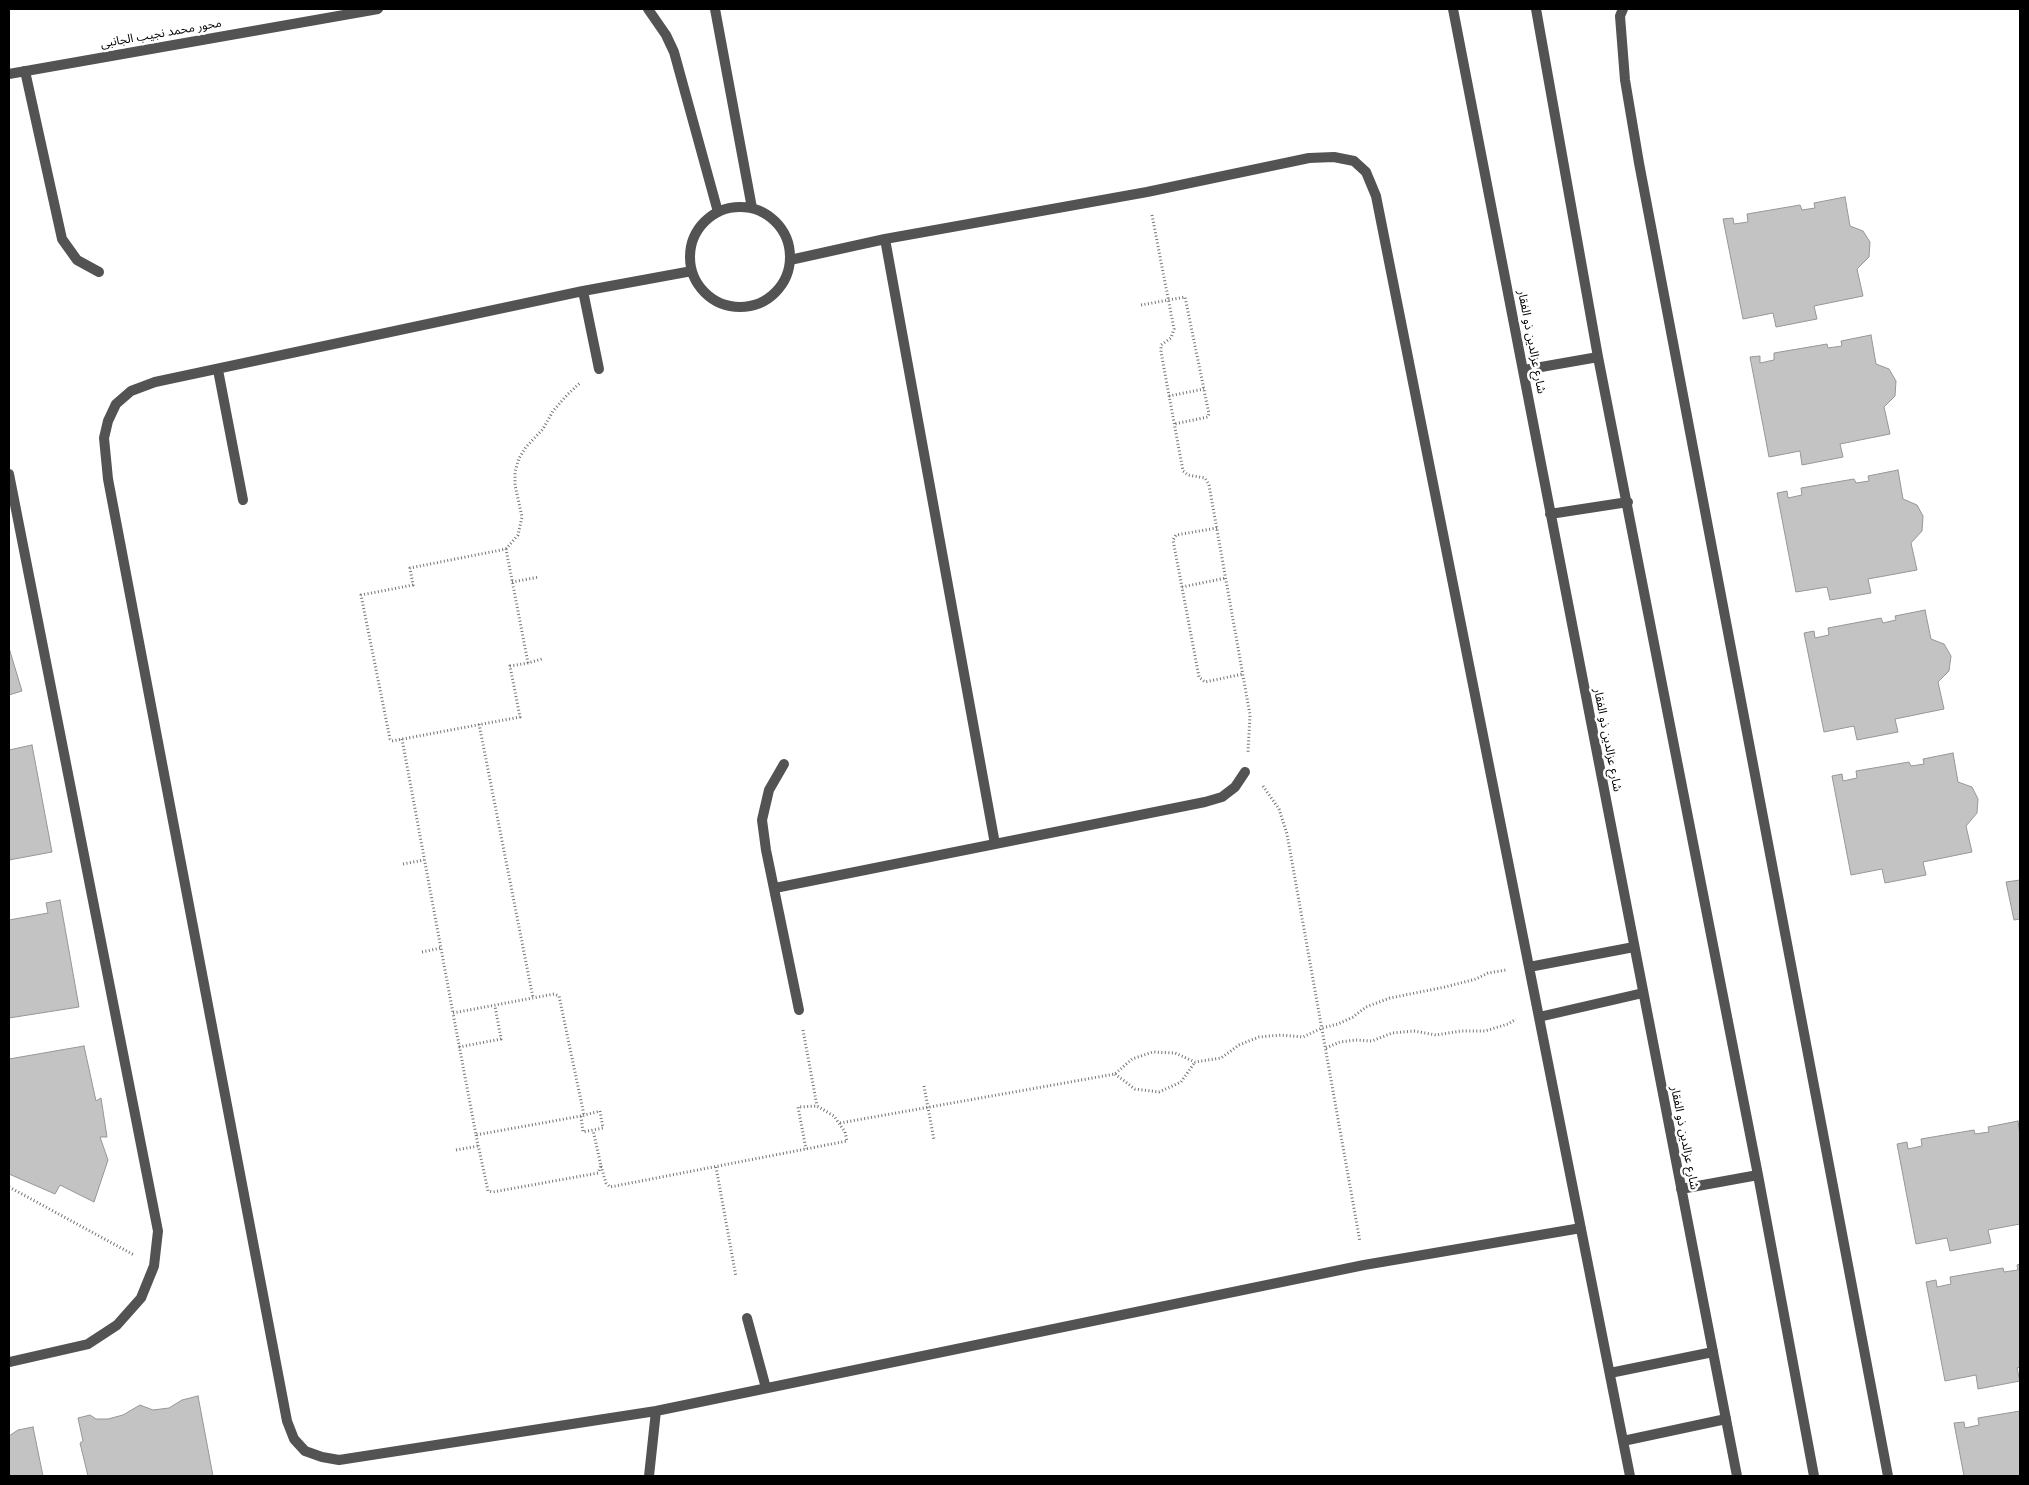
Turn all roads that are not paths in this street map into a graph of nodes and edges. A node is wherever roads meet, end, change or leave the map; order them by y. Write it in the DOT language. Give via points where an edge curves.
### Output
graph roads {
  1 [pos="378,9"];
  2 [pos="648,9"];
  3 [pos="715,9"];
  4 [pos="1453,9"];
  5 [pos="1536,9"];
  6 [pos="1623,9"];
  7 [pos="25,71"];
  8 [pos="9,74"];
  9 [pos="752,208"];
  10 [pos="718,212"];
  11 [pos="884,239"];
  12 [pos="790,260"];
  13 [pos="692,271"];
  14 [pos="99,272"];
  15 [pos="583,291"];
  16 [pos="1598,357"];
  17 [pos="599,369"];
  18 [pos="218,370"];
  19 [pos="1524,370"];
  20 [pos="9,474"];
  21 [pos="243,500"];
  22 [pos="1628,502"];
  23 [pos="1550,514"];
  24 [pos="784,764"];
  25 [pos="1245,772"];
  26 [pos="995,844"];
  27 [pos="775,888"];
  28 [pos="1634,947"];
  29 [pos="1529,967"];
  30 [pos="1643,993"];
  31 [pos="799,1010"];
  32 [pos="1539,1016"];
  33 [pos="1758,1175"];
  34 [pos="1681,1189"];
  35 [pos="1581,1228"];
  36 [pos="747,1318"];
  37 [pos="1713,1352"];
  38 [pos="9,1362"];
  39 [pos="1610,1373"];
  40 [pos="766,1388"];
  41 [pos="656,1411"];
  42 [pos="1726,1419"];
  43 [pos="1623,1441"];
  44 [pos="649,1476"];
  45 [pos="1630,1476"];
  46 [pos="1737,1476"];
  47 [pos="1814,1476"];
  48 [pos="1888,1476"];
  1 -- 7 [label="street, محور محمد نجيب الجانبى"];
  2 -- 10 [label="street" via="674,52"];
  3 -- 9 [label="street"];
  4 -- 19 [label="street, شارع عزالدين ذو الفقار"];
  5 -- 16 [label="street"];
  6 -- 48 [label="street" via="1620,16 1625,80 1641,172"];
  7 -- 8 [label="street, محور محمد نجيب الجانبى"];
  7 -- 14 [label="street" via="62,239 77,260"];
  9 -- 10 [label="street" via="734,207"];
  9 -- 12 [label="street" via="768,215 780,227 788,242"];
  10 -- 13 [label="street" via="704,222 694,237 690,254"];
  11 -- 12 [label="street"];
  11 -- 26 [label="street"];
  11 -- 29 [label="street" via="1147,192 1308,158 1334,157 1354,161 1366,172 1376,196"];
  12 -- 13 [label="street" via="786,277 776,292 763,302 746,307 728,306 712,299 700,287"];
  13 -- 15 [label="street"];
  15 -- 17 [label="street"];
  15 -- 18 [label="street"];
  16 -- 19 [label="street"];
  16 -- 22 [label="street"];
  18 -- 21 [label="street"];
  18 -- 41 [label="street" via="155,382 131,391 116,404 104,438 126,577 287,1421 294,1439 305,1451 339,1460"];
  19 -- 23 [label="street, شارع عزالدين ذو الفقار"];
  20 -- 38 [label="street" via="158,1231 154,1266 141,1298 117,1325 88,1344"];
  22 -- 23 [label="street"];
  22 -- 33 [label="street"];
  23 -- 28 [label="street, شارع عزالدين ذو الفقار"];
  24 -- 27 [label="street" via="768,790 762,820"];
  25 -- 26 [label="street" via="1236,787 1213,800"];
  26 -- 27 [label="street"];
  27 -- 31 [label="street"];
  28 -- 29 [label="street"];
  28 -- 30 [label="street, شارع عزالدين ذو الفقار"];
  29 -- 32 [label="street"];
  30 -- 32 [label="street"];
  30 -- 34 [label="street, شارع عزالدين ذو الفقار"];
  32 -- 35 [label="street"];
  33 -- 34 [label="street"];
  33 -- 47 [label="street"];
  34 -- 37 [label="street, شارع عزالدين ذو الفقار"];
  35 -- 39 [label="street"];
  35 -- 40 [label="street" via="1364,1265"];
  36 -- 40 [label="street"];
  37 -- 39 [label="street"];
  37 -- 42 [label="street, شارع عزالدين ذو الفقار"];
  39 -- 43 [label="street"];
  40 -- 41 [label="street"];
  41 -- 44 [label="street"];
  42 -- 43 [label="street"];
  42 -- 46 [label="street, شارع عزالدين ذو الفقار"];
  43 -- 45 [label="street"];
}
